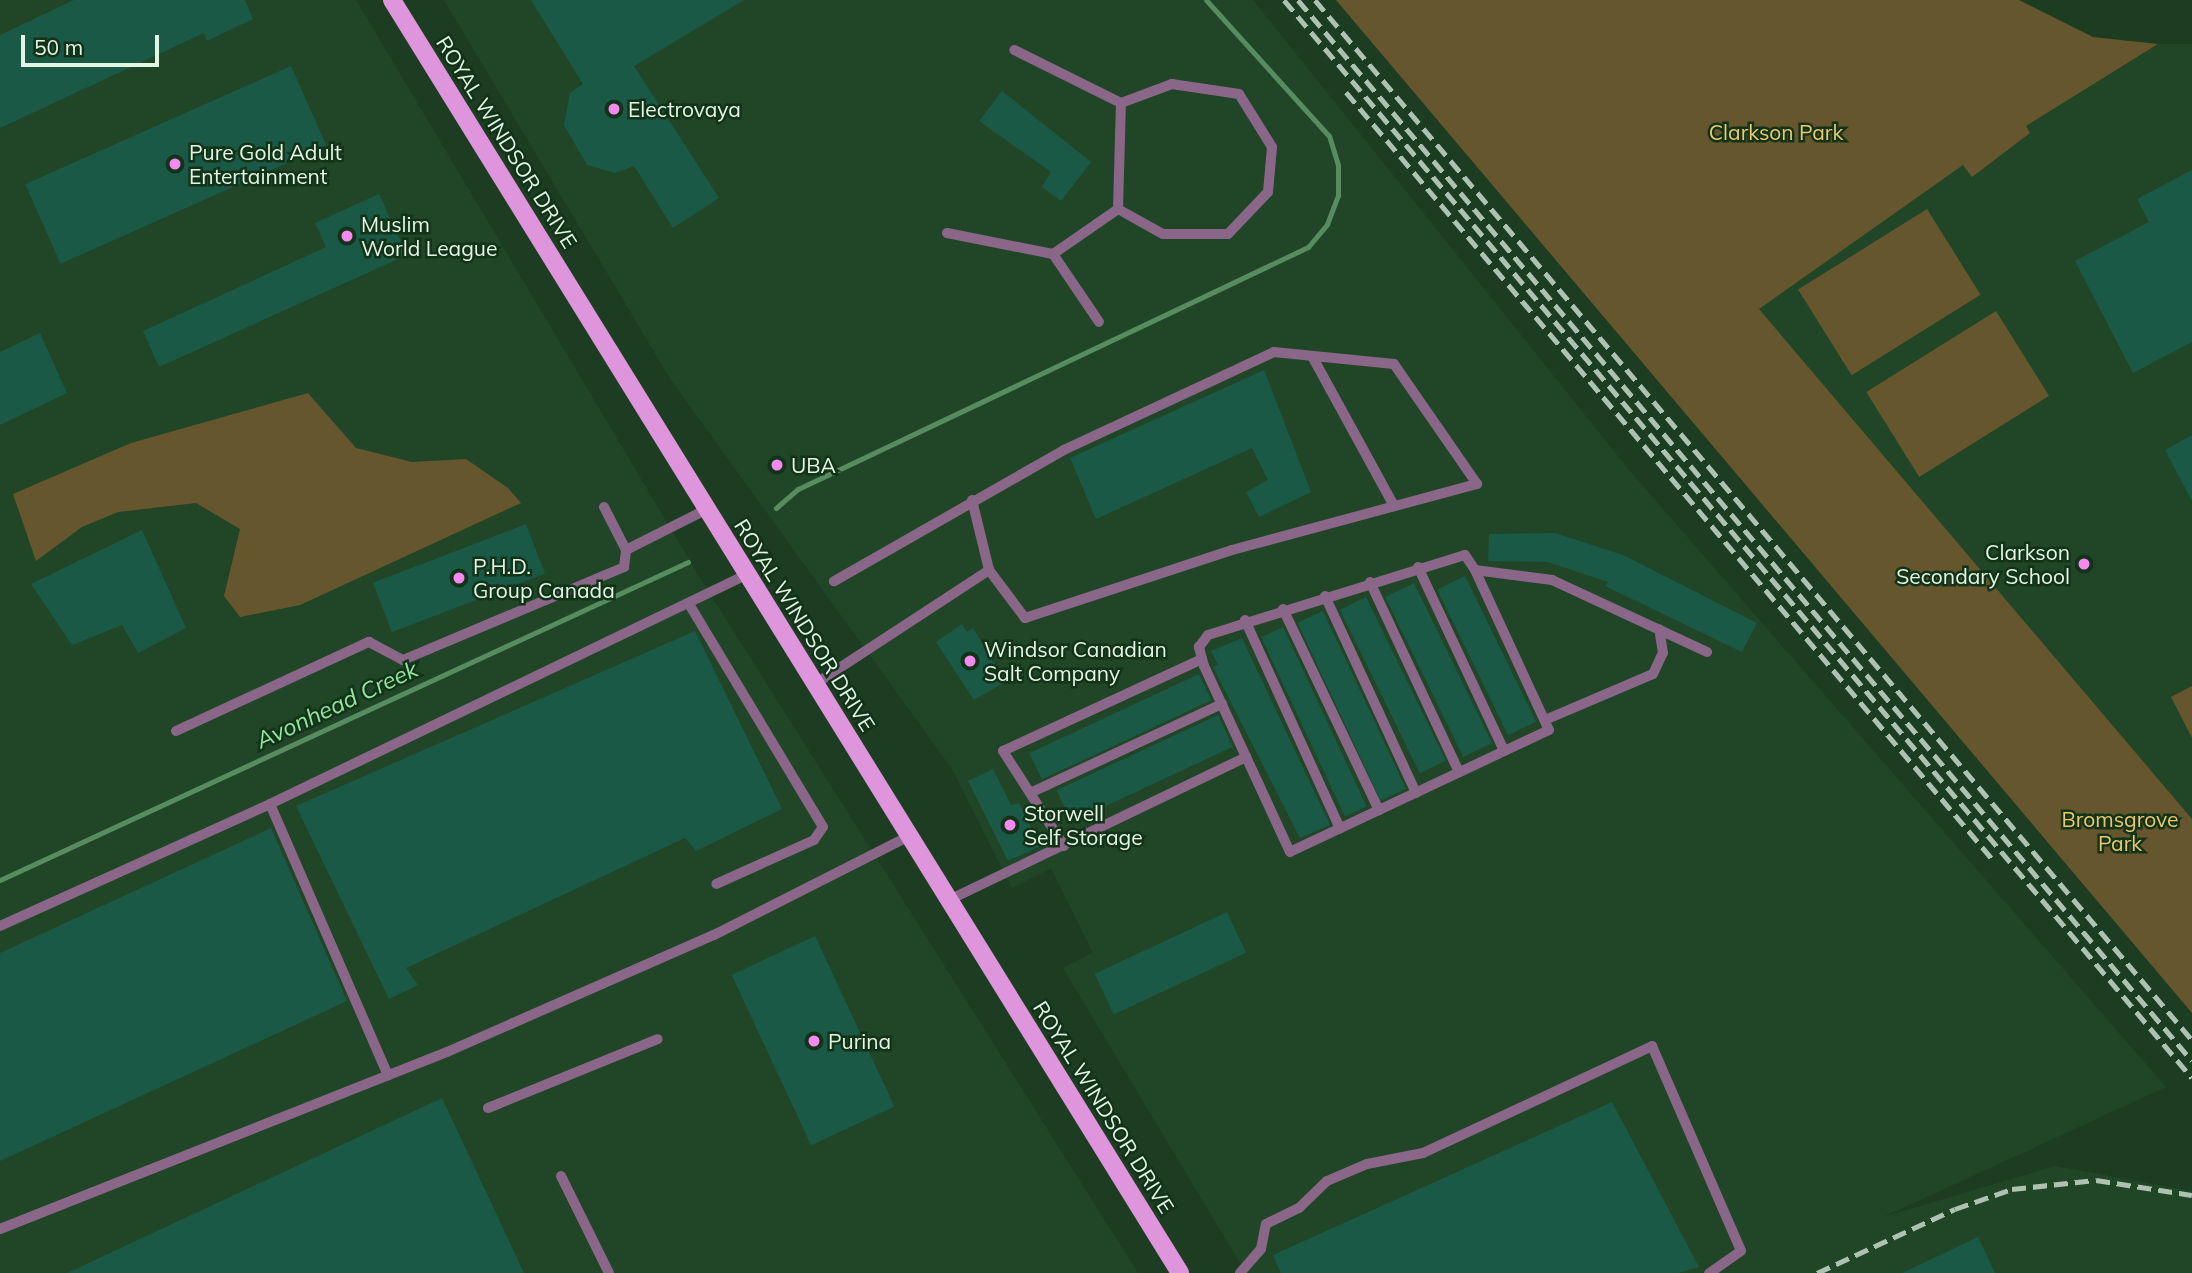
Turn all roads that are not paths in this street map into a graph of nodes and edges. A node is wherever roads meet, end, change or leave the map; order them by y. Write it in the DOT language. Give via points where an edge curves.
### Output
graph roads {
  1 [pos="392,0"];
  2 [pos="1014,50"];
  3 [pos="1121,103"];
  4 [pos="1118,209"];
  5 [pos="947,233"];
  6 [pos="1053,254"];
  7 [pos="1099,322"];
  8 [pos="1312,356"];
  9 [pos="972,500"];
  10 [pos="1394,506"];
  11 [pos="604,507"];
  12 [pos="707,509"];
  13 [pos="626,550"];
  14 [pos="1418,567"];
  15 [pos="989,570"];
  16 [pos="1475,570"];
  17 [pos="746,575"];
  18 [pos="834,581"];
  19 [pos="1370,582"];
  20 [pos="1325,596"];
  21 [pos="689,604"];
  22 [pos="1283,609"];
  23 [pos="1245,620"];
  24 [pos="1660,629"];
  25 [pos="1707,652"];
  26 [pos="1202,659"];
  27 [pos="816,684"];
  28 [pos="1222,704"];
  29 [pos="1545,720"];
  30 [pos="176,731"];
  31 [pos="1504,751"];
  32 [pos="1247,757"];
  33 [pos="1459,772"];
  34 [pos="1030,793"];
  35 [pos="1416,793"];
  36 [pos="270,804"];
  37 [pos="1378,810"];
  38 [pos="1340,828"];
  39 [pos="909,836"];
  40 [pos="1064,846"];
  41 [pos="716,884"];
  42 [pos="949,900"];
  43 [pos="0,926"];
  44 [pos="658,1039"];
  45 [pos="388,1076"];
  46 [pos="488,1108"];
  47 [pos="561,1176"];
  48 [pos="0,1229"];
  49 [pos="1255,1268"];
  50 [pos="609,1273"];
  51 [pos="1180,1273"];
  52 [pos="1240,1273"];
  53 [pos="1709,1273"];
  1 -- 12 [label="main road, ROYAL WINDSOR DRIVE"];
  2 -- 3 [label="lane"];
  3 -- 4 [label="lane"];
  3 -- 4 [label="lane" via="1172,84 1239,94 1272,147 1268,192 1228,234 1163,234"];
  4 -- 6 [label="lane"];
  5 -- 6 [label="lane"];
  6 -- 7 [label="lane"];
  8 -- 9 [label="lane" via="1274,352 1065,450"];
  8 -- 10 [label="lane"];
  8 -- 10 [label="lane" via="1394,364 1477,484"];
  9 -- 15 [label="lane"];
  9 -- 18 [label="lane"];
  10 -- 15 [label="lane" via="1232,550 1025,618"];
  11 -- 13 [label="lane"];
  12 -- 13 [label="lane"];
  12 -- 17 [label="main road, ROYAL WINDSOR DRIVE"];
  13 -- 30 [label="lane" via="624,567 403,660 369,642"];
  14 -- 16 [label="lane" via="1465,555"];
  14 -- 19 [label="lane"];
  14 -- 31 [label="lane"];
  15 -- 27 [label="lane"];
  16 -- 24 [label="lane" via="1552,580"];
  16 -- 29 [label="lane"];
  17 -- 21 [label="lane"];
  17 -- 27 [label="main road, ROYAL WINDSOR DRIVE"];
  19 -- 20 [label="lane"];
  19 -- 33 [label="lane"];
  20 -- 22 [label="lane"];
  20 -- 35 [label="lane"];
  21 -- 36 [label="lane"];
  21 -- 41 [label="lane" via="823,827 814,840"];
  22 -- 23 [label="lane"];
  22 -- 37 [label="lane"];
  23 -- 26 [label="lane" via="1202,640"];
  23 -- 38 [label="lane"];
  24 -- 25 [label="lane"];
  24 -- 29 [label="lane" via="1663,653 1653,674"];
  26 -- 28 [label="lane"];
  26 -- 34 [label="lane" via="1003,751"];
  27 -- 39 [label="main road, ROYAL WINDSOR DRIVE"];
  28 -- 32 [label="lane"];
  28 -- 34 [label="lane"];
  29 -- 31 [label="lane" via="1549,730"];
  31 -- 33 [label="lane"];
  32 -- 38 [label="lane" via="1290,852"];
  32 -- 40 [label="lane"];
  33 -- 35 [label="lane"];
  34 -- 40 [label="lane"];
  35 -- 37 [label="lane"];
  36 -- 43 [label="lane"];
  36 -- 45 [label="lane"];
  37 -- 38 [label="lane"];
  39 -- 42 [label="main road, ROYAL WINDSOR DRIVE"];
  39 -- 45 [label="lane" via="714,935"];
  40 -- 42 [label="lane"];
  42 -- 51 [label="main road, ROYAL WINDSOR DRIVE"];
  44 -- 46 [label="lane"];
  45 -- 48 [label="lane"];
  47 -- 50 [label="lane"];
  49 -- 52 [label="lane"];
  49 -- 53 [label="lane" via="1266,1224 1299,1208 1327,1181 1367,1164 1423,1153 1652,1046 1741,1251"];
}
